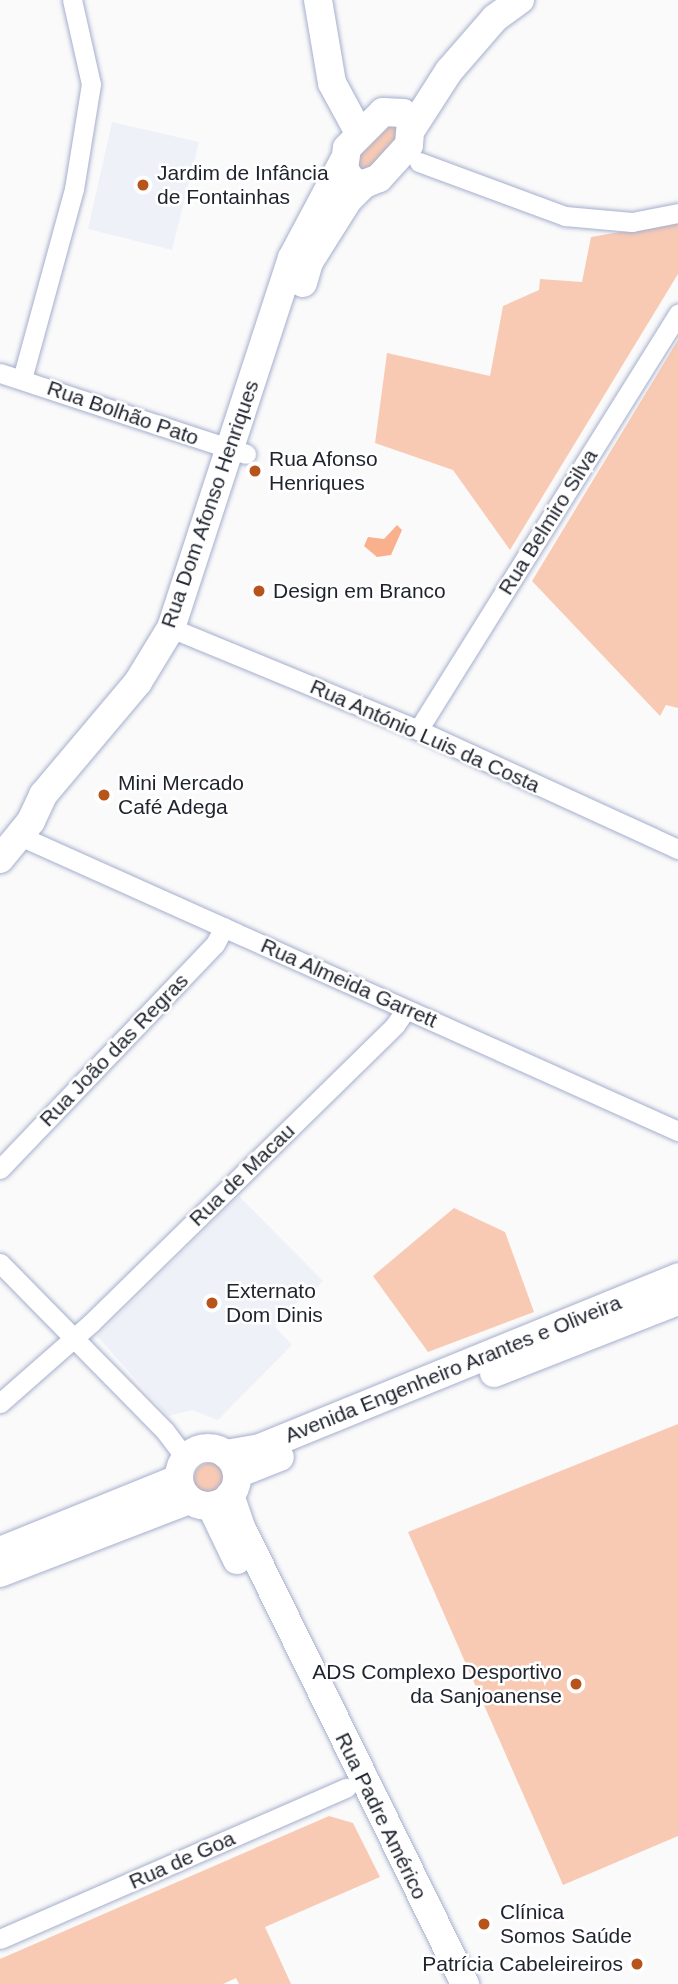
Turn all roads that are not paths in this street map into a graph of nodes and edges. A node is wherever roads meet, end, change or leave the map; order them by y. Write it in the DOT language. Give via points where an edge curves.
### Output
graph roads {
  1 [pos="72,0"];
  2 [pos="318,0"];
  3 [pos="485,0"];
  4 [pos="520,0"];
  5 [pos="408,120"];
  6 [pos="359,132"];
  7 [pos="343,162"];
  8 [pos="419,162"];
  9 [pos="364,184"];
  10 [pos="678,214"];
  11 [pos="678,314"];
  12 [pos="0,373"];
  13 [pos="22,379"];
  14 [pos="239,452"];
  15 [pos="178,631"];
  16 [pos="418,730"];
  17 [pos="26,828"];
  18 [pos="678,849"];
  19 [pos="0,859"];
  20 [pos="224,928"];
  21 [pos="406,1009"];
  22 [pos="678,1131"];
  23 [pos="0,1169"];
  24 [pos="0,1263"];
  25 [pos="678,1278"];
  26 [pos="678,1301"];
  27 [pos="75,1337"];
  28 [pos="0,1403"];
  29 [pos="208,1481"];
  30 [pos="0,1551"];
  31 [pos="0,1573"];
  32 [pos="354,1784"];
  33 [pos="0,1939"];
  34 [pos="445,1984"];
  35 [pos="464,1984"];
  1 -- 13 [label="street" via="91,84 74,190"];
  2 -- 6 [label="street" via="332,83"];
  3 -- 5 [label="street, Rua Dom Afonso Henriques"];
  4 -- 5 [label="street, Rua Dom Afonso Henriques" via="495,18"];
  5 -- 6 [label="street, Rua Dom Afonso Henriques" via="383,112"];
  5 -- 9 [label="street, Rua Dom Afonso Henriques" via="410,145 398,162"];
  6 -- 7 [label="street, Rua Dom Afonso Henriques"];
  7 -- 9 [label="street" via="348,178"];
  7 -- 14 [label="street, Rua Dom Afonso Henriques" via="292,258"];
  8 -- 10 [label="street" via="565,216 632,222"];
  9 -- 14 [label="street, Rua Dom Afonso Henriques" via="348,200 309,262"];
  11 -- 16 [label="street, Rua Belmiro Silva"];
  12 -- 13 [label="street, Rua Bolhão Pato"];
  13 -- 14 [label="street, Rua Bolhão Pato"];
  14 -- 15 [label="street, Rua Dom Afonso Henriques"];
  15 -- 16 [label="street, Rua António Luis da Costa"];
  15 -- 17 [label="street, Rua Dom Afonso Henriques" via="149,696 55,806"];
  16 -- 18 [label="street, Rua António Luis da Costa"];
  17 -- 19 [label="street, Rua Dom Afonso Henriques"];
  17 -- 20 [label="street, Rua Almeida Garrett"];
  20 -- 21 [label="street, Rua Almeida Garrett"];
  20 -- 23 [label="street, Rua João das Regras" via="215,944"];
  21 -- 22 [label="street, Rua Almeida Garrett"];
  21 -- 27 [label="street, Rua de Macau" via="395,1026"];
  24 -- 27 [label="street, Rua Padre Américo"];
  25 -- 29 [label="street, Avenida Engenheiro Arantes e Oliveira" via="260,1448"];
  26 -- 29 [label="street, Avenida Engenheiro Arantes e Oliveira"];
  27 -- 28 [label="street, Rua de Macau"];
  27 -- 29 [label="street, Rua Padre Américo"];
  29 -- 30 [label="street, Avenida Engenheiro Arantes e Oliveira"];
  29 -- 31 [label="street, Avenida Engenheiro Arantes e Oliveira"];
  29 -- 32 [label="street, Rua Padre Américo"];
  32 -- 33 [label="street, Rua de Goa"];
  32 -- 34 [label="street, Rua Padre Américo"];
  32 -- 35 [label="street, Rua Padre Américo"];
}
